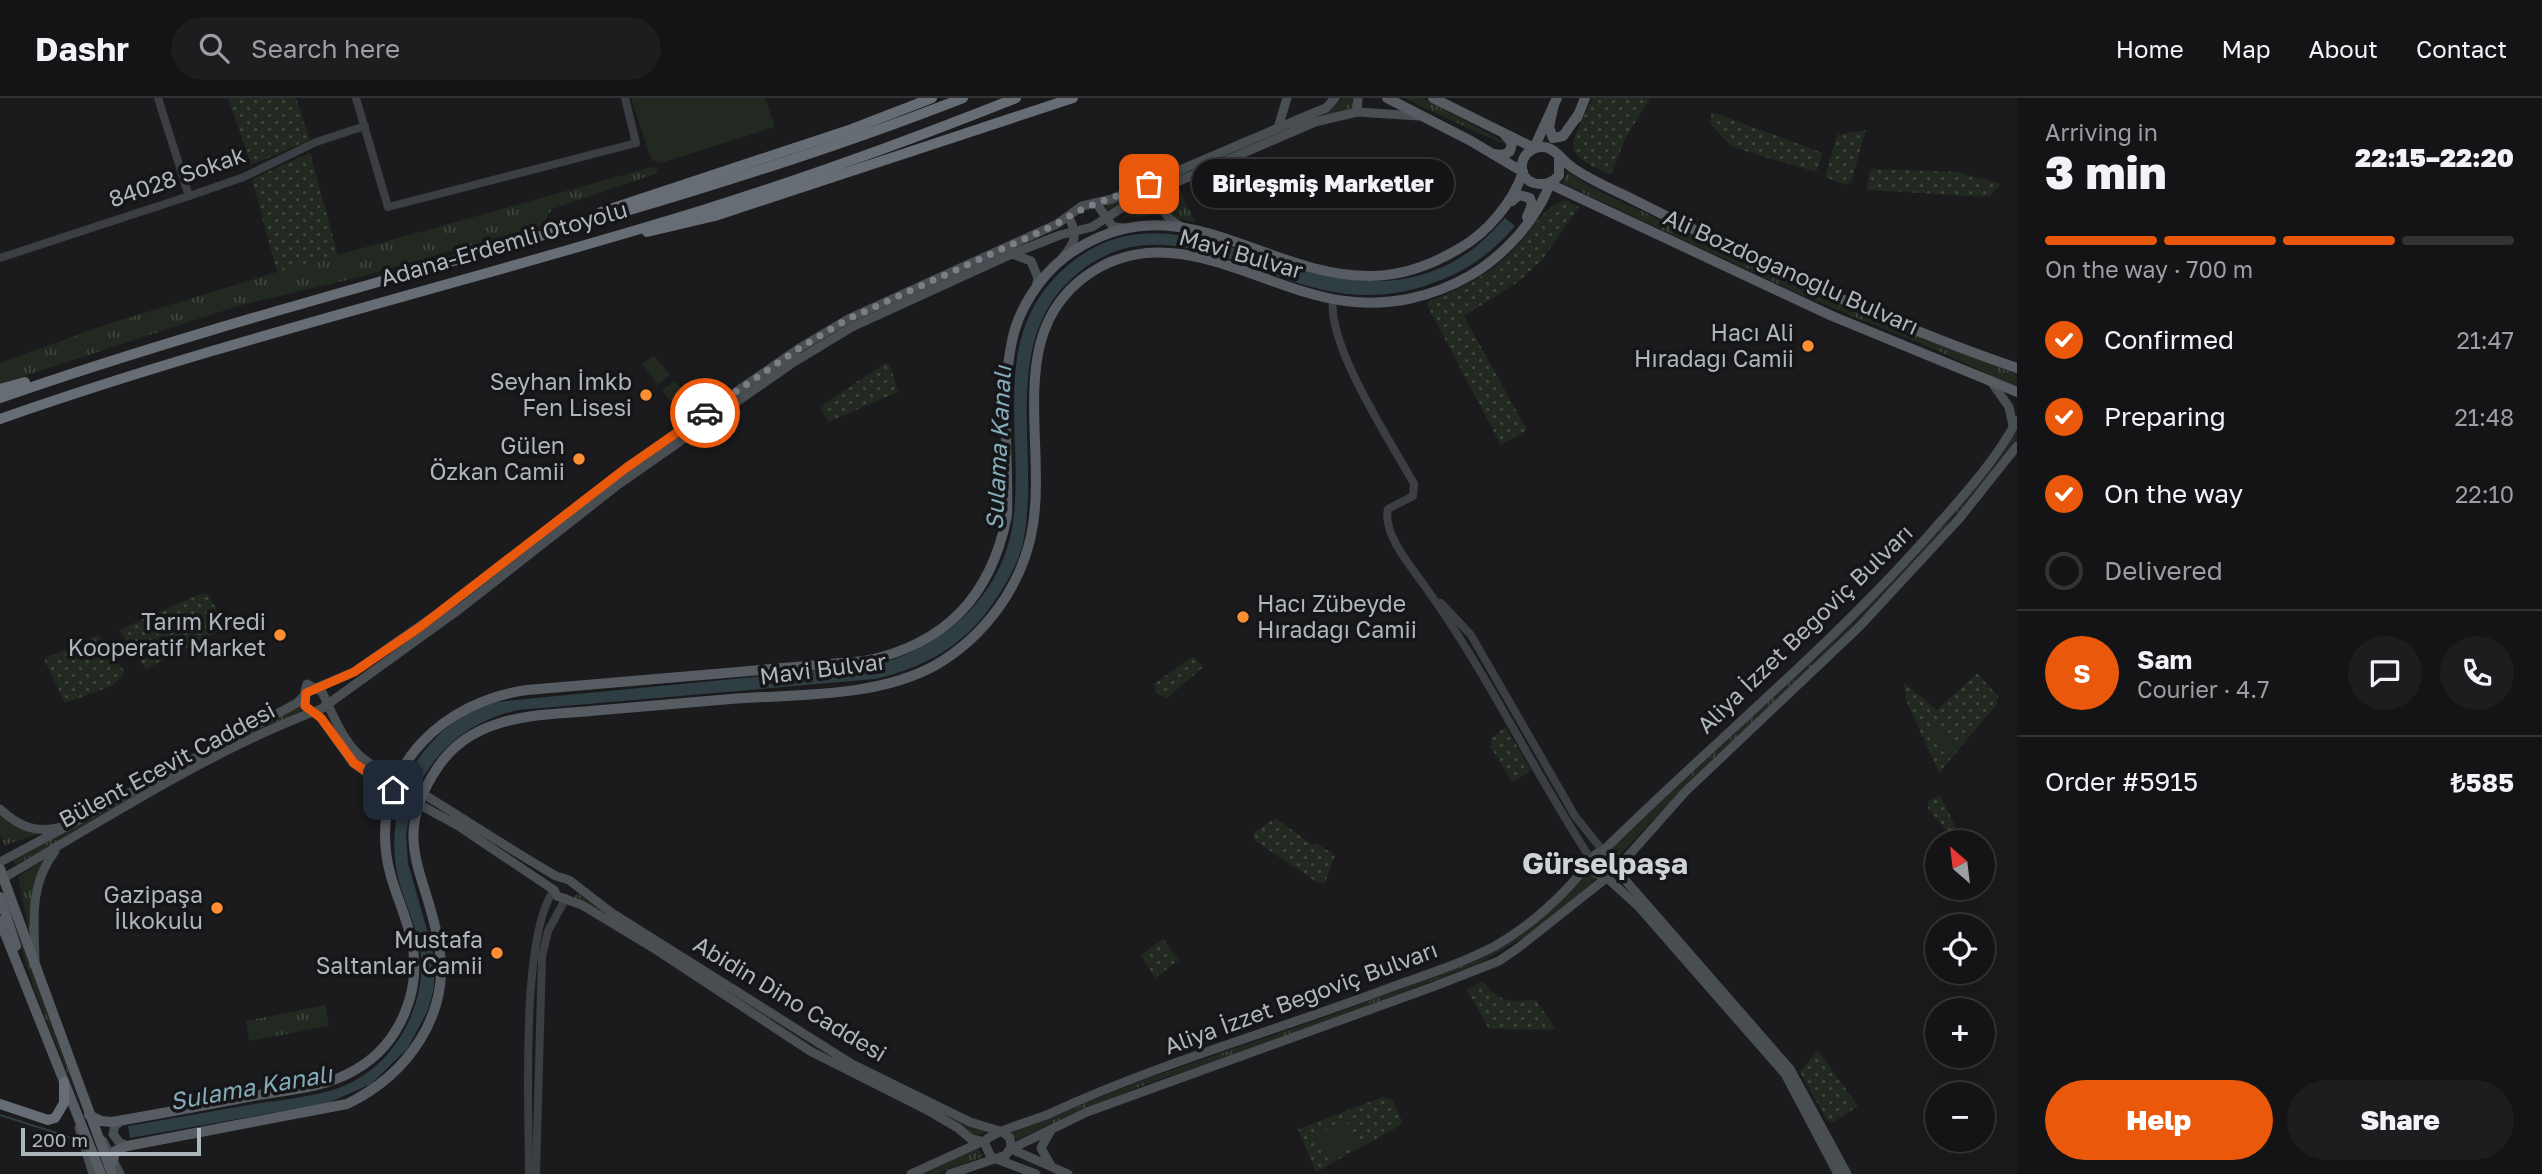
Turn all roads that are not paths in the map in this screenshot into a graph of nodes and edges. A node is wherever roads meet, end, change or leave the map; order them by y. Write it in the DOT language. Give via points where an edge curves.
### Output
graph roads {
  1 [pos="158,98"];
  2 [pos="356,98"];
  3 [pos="625,98"];
  4 [pos="932,98"];
  5 [pos="963,98"];
  6 [pos="1016,98"];
  7 [pos="1073,98"];
  8 [pos="1287,98"];
  9 [pos="1358,98"];
  10 [pos="1387,98"];
  11 [pos="1433,98"];
  12 [pos="1586,98"];
  13 [pos="1335,100"];
  14 [pos="1555,101"];
  15 [pos="1357,111"];
  16 [pos="1578,115"];
  17 [pos="1424,117"];
  18 [pos="365,126"];
  19 [pos="1278,128"];
  20 [pos="1501,132"];
  21 [pos="1534,148"];
  22 [pos="1489,152"];
  23 [pos="1559,157"];
  24 [pos="1523,172"];
  25 [pos="1172,183"];
  26 [pos="1550,184"];
  27 [pos="189,196"];
  28 [pos="1096,203"];
  29 [pos="1500,212"];
  30 [pos="1069,216"];
  31 [pos="1104,218"];
  32 [pos="1182,227"];
  33 [pos="1128,229"];
  34 [pos="1521,230"];
  35 [pos="1076,231"];
  36 [pos="540,237"];
  37 [pos="552,253"];
  38 [pos="1012,254"];
  39 [pos="0,258"];
  40 [pos="1057,263"];
  41 [pos="1035,289"];
  42 [pos="327,296"];
  43 [pos="1333,299"];
  44 [pos="221,348"];
  45 [pos="2017,368"];
  46 [pos="1989,379"];
  47 [pos="0,389"];
  48 [pos="2017,392"];
  49 [pos="0,398"];
  50 [pos="0,419"];
  51 [pos="2015,424"];
  52 [pos="0,426"];
  53 [pos="2017,446"];
  54 [pos="1429,592"];
  55 [pos="316,689"];
  56 [pos="304,696"];
  57 [pos="325,703"];
  58 [pos="314,711"];
  59 [pos="395,786"];
  60 [pos="421,798"];
  61 [pos="0,809"];
  62 [pos="82,820"];
  63 [pos="59,845"];
  64 [pos="1603,851"];
  65 [pos="1592,861"];
  66 [pos="0,862"];
  67 [pos="1618,865"];
  68 [pos="1,876"];
  69 [pos="1606,877"];
  70 [pos="567,880"];
  71 [pos="554,890"];
  72 [pos="0,897"];
  73 [pos="566,898"];
  74 [pos="0,921"];
  75 [pos="35,969"];
  76 [pos="24,977"];
  77 [pos="64,1082"];
  78 [pos="0,1104"];
  79 [pos="89,1115"];
  80 [pos="76,1119"];
  81 [pos="122,1120"];
  82 [pos="1052,1129"];
  83 [pos="998,1131"];
  84 [pos="985,1142"];
  85 [pos="127,1146"];
  86 [pos="1011,1149"];
  87 [pos="998,1158"];
  88 [pos="113,1161"];
  89 [pos="1053,1168"];
  90 [pos="93,1174"];
  91 [pos="101,1174"];
  92 [pos="112,1174"];
  93 [pos="120,1174"];
  94 [pos="529,1174"];
  95 [pos="536,1174"];
  96 [pos="911,1174"];
  97 [pos="950,1174"];
  98 [pos="1036,1174"];
  99 [pos="1068,1174"];
  100 [pos="1838,1174"];
  101 [pos="1846,1174"];
  1 -- 27 [label="street"];
  2 -- 18 [label="street"];
  3 -- 18 [label="street" via="636,142 388,207"];
  4 -- 36 [label="highway"];
  5 -- 36 [label="highway, Adana-Erdemli Otoyolu" via="703,190"];
  6 -- 37 [label="highway, Adana-Erdemli Otoyolu" via="798,179"];
  7 -- 37 [label="highway" via="715,216"];
  8 -- 19 [label="main road"];
  9 -- 15 [label="main road"];
  10 -- 17 [label="main road"];
  11 -- 20 [label="main road"];
  12 -- 16 [label="main road"];
  13 -- 19 [label="main road"];
  14 -- 16 [label="main road" via="1549,131 1553,138 1563,136"];
  14 -- 21 [label="main road"];
  15 -- 17 [label="main road, Bülent Ecevit Caddesi"];
  15 -- 25 [label="main road, Bülent Ecevit Caddesi" via="1315,122"];
  16 -- 23 [label="main road"];
  17 -- 22 [label="main road"];
  18 -- 27 [label="street, 84028 Sokak"];
  19 -- 28 [label="main road"];
  20 -- 21 [label="main road"];
  20 -- 22 [label="main road" via="1512,148 1504,155"];
  21 -- 23 [label="main road" via="1550,148"];
  21 -- 24 [label="main road" via="1524,159"];
  22 -- 24 [label="main road"];
  23 -- 26 [label="main road" via="1561,169"];
  23 -- 45 [label="main road, Ali Bozdoğanoğlu Bulvarı" via="1602,184 1733,249 1858,306"];
  24 -- 26 [label="main road" via="1537,185"];
  24 -- 29 [label="main road, Mavi Bulvar"];
  25 -- 31 [label="main road, Bülent Ecevit Caddesi"];
  25 -- 32 [label="main road" via="1161,199 1162,208"];
  26 -- 34 [label="main road, Mavi Bulvar"];
  26 -- 46 [label="main road, Ali Bozdoğanoğlu Bulvarı" via="1832,316"];
  27 -- 39 [label="street, 84028 Sokak"];
  28 -- 30 [label="main road"];
  28 -- 31 [label="main road"];
  29 -- 32 [label="main road, Mavi Bulvar" via="1466,245 1442,259 1399,274 1370,276 1315,267"];
  29 -- 34 [label="main road" via="1519,195 1530,198 1532,205"];
  30 -- 35 [label="main road"];
  30 -- 55 [label="main road" via="848,319 801,347 626,468 420,627 354,672"];
  31 -- 33 [label="main road" via="1113,227"];
  31 -- 35 [label="main road, Bülent Ecevit Caddesi"];
  32 -- 33 [label="main road, Mavi Bulvar" via="1162,224"];
  33 -- 40 [label="main road, Mavi Bulvar" via="1088,243"];
  34 -- 43 [label="main road, Mavi Bulvar" via="1488,264 1429,294 1378,302"];
  35 -- 38 [label="main road, Bülent Ecevit Caddesi"];
  35 -- 40 [label="main road" via="1075,242"];
  36 -- 42 [label="highway, Adana-Erdemli Otoyolu"];
  37 -- 44 [label="highway, Adana-Erdemli Otoyolu"];
  38 -- 41 [label="main road" via="1035,267"];
  38 -- 57 [label="main road, Bülent Ecevit Caddesi" via="816,347 619,484 426,635"];
  40 -- 41 [label="main road, Mavi Bulvar"];
  41 -- 59 [label="main road, Mavi Bulvar" via="1012,340 1007,516 1001,545 987,577 950,623 913,646 865,661 497,694 436,727"];
  42 -- 47 [label="highway" via="267,307"];
  42 -- 49 [label="highway, Adana-Erdemli Otoyolu"];
  43 -- 54 [label="street" via="1334,324 1352,370 1414,484 1413,496 1393,505 1387,515 1399,547"];
  43 -- 60 [label="main road, Mavi Bulvar" via="1184,255 1142,253 1107,264 1069,291 1046,325 1035,376 1035,507 1030,545 1010,591 971,640 911,676 855,688 500,722 453,748"];
  44 -- 50 [label="highway, Adana-Erdemli Otoyolu"];
  44 -- 52 [label="highway"];
  46 -- 48 [label="main road, Ali Bozdoğanoğlu Bulvarı"];
  46 -- 51 [label="main road"];
  51 -- 64 [label="main road, Aliya İzzet Begoviç Bulvarı" via="2006,442 1899,569"];
  53 -- 67 [label="main road, Aliya İzzet Begoviç Bulvarı" via="1905,580 1685,792"];
  54 -- 64 [label="street" via="1471,635 1575,816"];
  54 -- 65 [label="street"];
  55 -- 56 [label="main road, Bülent Ecevit Caddesi" via="307,684"];
  55 -- 57 [label="main road, Abidin Dino Caddesi"];
  56 -- 58 [label="main road, Abidin Dino Caddesi" via="305,706"];
  56 -- 62 [label="main road, Bülent Ecevit Caddesi"];
  57 -- 58 [label="main road, Bülent Ecevit Caddesi"];
  57 -- 59 [label="main road, Abidin Dino Caddesi" via="346,739"];
  58 -- 59 [label="main road, Abidin Dino Caddesi" via="354,763"];
  58 -- 63 [label="main road, Bülent Ecevit Caddesi" via="255,738"];
  59 -- 60 [label="main road, Abidin Dino Caddesi"];
  59 -- 81 [label="main road, Mavi Bulvar" via="386,848 389,873 411,938 414,970 405,1014 387,1043 357,1070 322,1084"];
  60 -- 70 [label="main road, Abidin Dino Caddesi"];
  60 -- 71 [label="main road, Abidin Dino Caddesi"];
  60 -- 85 [label="main road, Mavi Bulvar" via="414,817 413,856 442,962 436,1005 408,1059 375,1089 347,1104"];
  61 -- 62 [label="main road" via="15,823 42,831"];
  62 -- 66 [label="main road, Bülent Ecevit Caddesi"];
  63 -- 68 [label="main road, Bülent Ecevit Caddesi"];
  63 -- 75 [label="main road" via="41,871 33,897"];
  64 -- 65 [label="main road"];
  64 -- 67 [label="main road" via="1613,853"];
  65 -- 69 [label="main road" via="1595,873"];
  65 -- 83 [label="main road, Aliya İzzet Begoviç Bulvarı" via="1539,915 1493,947"];
  67 -- 69 [label="main road"];
  67 -- 101 [label="main road" via="1624,878 1790,1069"];
  68 -- 75 [label="main road"];
  69 -- 82 [label="main road, Aliya İzzet Begoviç Bulvarı" via="1499,961 1150,1088"];
  69 -- 100 [label="main road" via="1639,907 1785,1074"];
  70 -- 71 [label="main road" via="557,881"];
  70 -- 73 [label="main road" via="573,892"];
  70 -- 83 [label="main road, Abidin Dino Caddesi" via="852,1064"];
  71 -- 73 [label="main road"];
  71 -- 94 [label="street" via="545,902 534,956"];
  72 -- 76 [label="main road"];
  73 -- 84 [label="main road, Abidin Dino Caddesi" via="658,951 810,1051 929,1111 971,1139"];
  73 -- 95 [label="street" via="548,931 542,957"];
  74 -- 76 [label="main road"];
  75 -- 79 [label="main road"];
  76 -- 77 [label="main road"];
  77 -- 78 [label="highway" via="64,1103 55,1118 48,1120"];
  77 -- 80 [label="main road"];
  79 -- 81 [label="main road, Mavi Bulvar" via="101,1121"];
  79 -- 88 [label="main road"];
  79 -- 92 [label="main road"];
  80 -- 90 [label="main road"];
  80 -- 91 [label="main road"];
  81 -- 85 [label="main road" via="113,1134"];
  82 -- 86 [label="main road, Aliya İzzet Begoviç Bulvarı"];
  82 -- 89 [label="main road" via="1041,1148"];
  83 -- 84 [label="main road"];
  83 -- 86 [label="main road" via="1010,1138"];
  84 -- 87 [label="main road" via="987,1153"];
  84 -- 96 [label="main road"];
  85 -- 88 [label="main road" via="115,1151"];
  86 -- 87 [label="main road"];
  86 -- 89 [label="main road"];
  87 -- 97 [label="main road"];
  87 -- 98 [label="main road"];
  88 -- 93 [label="main road"];
  89 -- 99 [label="main road"];
}
